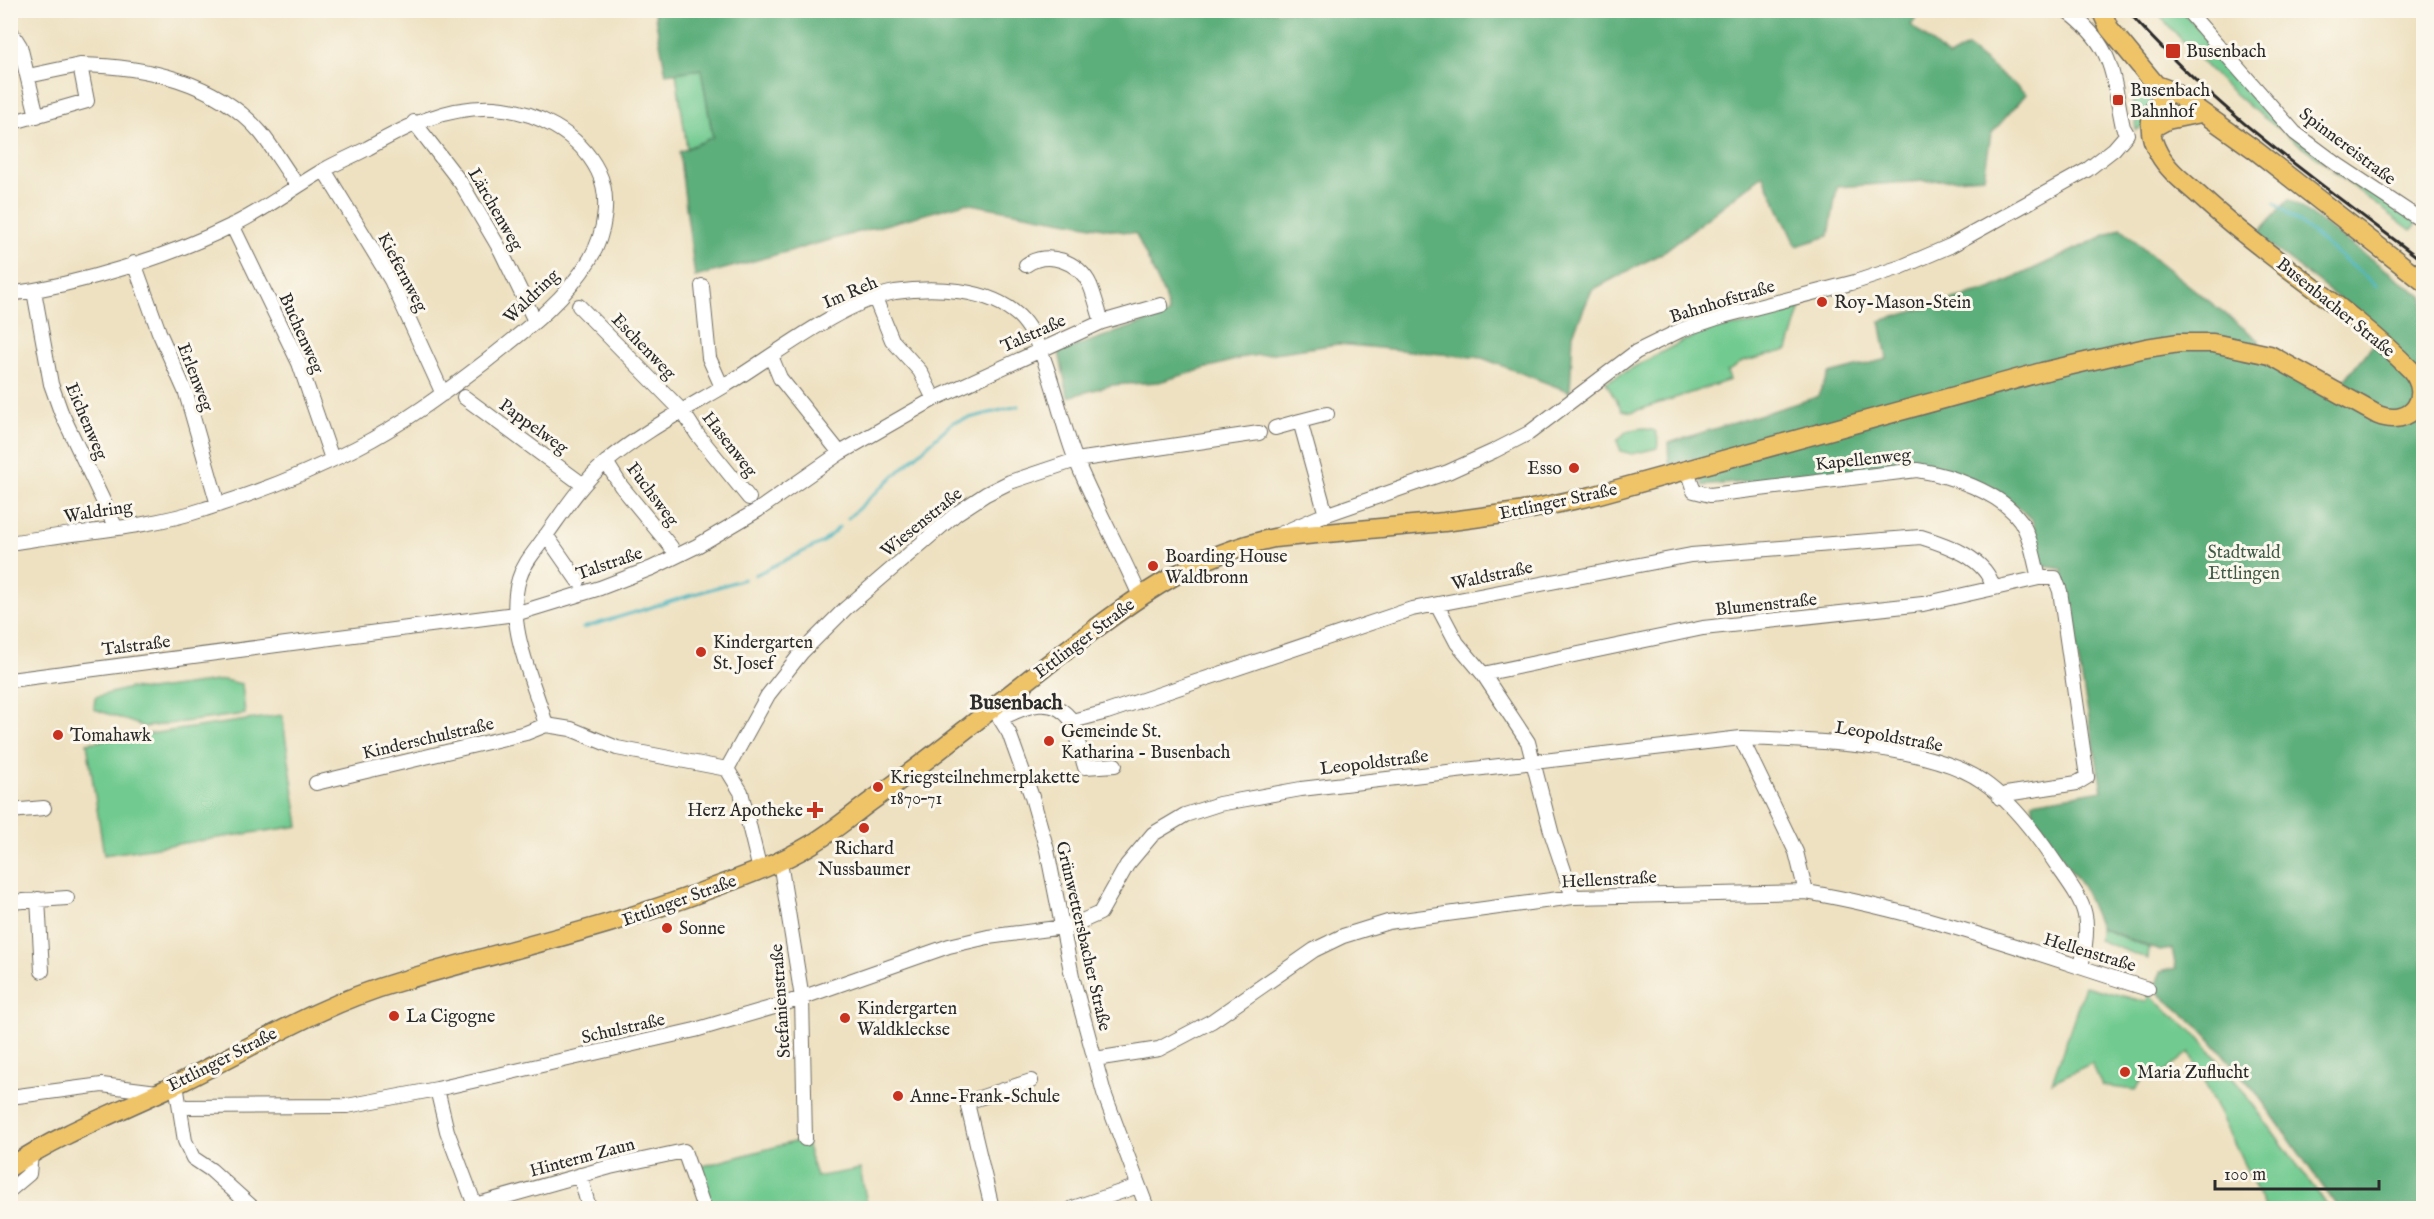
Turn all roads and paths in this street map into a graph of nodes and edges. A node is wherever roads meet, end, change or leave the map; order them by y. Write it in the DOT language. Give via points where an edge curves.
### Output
graph roads {
  1 [pos="2066,10"];
  2 [pos="2101,10"];
  3 [pos="2106,10"];
  4 [pos="2187,10"];
  5 [pos="10,30"];
  6 [pos="80,65"];
  7 [pos="28,76"];
  8 [pos="2172,91"];
  9 [pos="2201,113"];
  10 [pos="37,116"];
  11 [pos="414,122"];
  12 [pos="10,123"];
  13 [pos="2155,132"];
  14 [pos="2127,134"];
  15 [pos="324,170"];
  16 [pos="298,186"];
  17 [pos="2421,215"];
  18 [pos="232,225"];
  19 [pos="135,263"];
  20 [pos="1026,265"];
  21 [pos="2424,282"];
  22 [pos="702,286"];
  23 [pos="34,291"];
  24 [pos="10,294"];
  25 [pos="875,298"];
  26 [pos="1161,305"];
  27 [pos="579,306"];
  28 [pos="535,321"];
  29 [pos="1102,322"];
  30 [pos="1039,350"];
  31 [pos="771,356"];
  32 [pos="2042,372"];
  33 [pos="722,387"];
  34 [pos="443,394"];
  35 [pos="464,397"];
  36 [pos="934,399"];
  37 [pos="683,412"];
  38 [pos="1328,414"];
  39 [pos="1300,421"];
  40 [pos="1275,428"];
  41 [pos="1258,433"];
  42 [pos="836,447"];
  43 [pos="332,459"];
  44 [pos="1076,460"];
  45 [pos="606,462"];
  46 [pos="1687,470"];
  47 [pos="582,484"];
  48 [pos="749,498"];
  49 [pos="218,504"];
  50 [pos="1326,515"];
  51 [pos="116,526"];
  52 [pos="546,536"];
  53 [pos="1274,538"];
  54 [pos="10,543"];
  55 [pos="671,547"];
  56 [pos="2039,578"];
  57 [pos="578,581"];
  58 [pos="1993,588"];
  59 [pos="1140,596"];
  60 [pos="1437,605"];
  61 [pos="515,614"];
  62 [pos="1483,674"];
  63 [pos="10,680"];
  64 [pos="997,713"];
  65 [pos="1072,721"];
  66 [pos="546,725"];
  67 [pos="1741,738"];
  68 [pos="1533,761"];
  69 [pos="1115,765"];
  70 [pos="727,769"];
  71 [pos="316,783"];
  72 [pos="2000,798"];
  73 [pos="44,808"];
  74 [pos="10,811"];
  75 [pos="780,862"];
  76 [pos="760,870"];
  77 [pos="1806,892"];
  78 [pos="1573,897"];
  79 [pos="67,898"];
  80 [pos="38,899"];
  81 [pos="10,902"];
  82 [pos="1063,927"];
  83 [pos="2081,966"];
  84 [pos="42,971"];
  85 [pos="2148,989"];
  86 [pos="802,998"];
  87 [pos="1095,1059"];
  88 [pos="1031,1081"];
  89 [pos="176,1084"];
  90 [pos="437,1089"];
  91 [pos="157,1092"];
  92 [pos="10,1097"];
  93 [pos="180,1107"];
  94 [pos="805,1139"];
  95 [pos="30,1154"];
  96 [pos="10,1167"];
  97 [pos="580,1175"];
  98 [pos="1138,1186"];
  99 [pos="10,1190"];
  100 [pos="475,1207"];
  101 [pos="253,1209"];
  102 [pos="589,1209"];
  103 [pos="704,1209"];
  104 [pos="992,1209"];
  105 [pos="1073,1209"];
  106 [pos="1147,1209"];
  1 -- 14 [label="street" via="2092,31 2107,55"];
  2 -- 8 [label="main road" via="2130,57 2156,85"];
  3 -- 8 [label="main road"];
  4 -- 17 [label="street, Spinnereistraße" via="2295,133 2338,165"];
  5 -- 7 [label="street" via="20,46"];
  6 -- 7 [label="street"];
  6 -- 10 [label="street" via="87,101"];
  6 -- 16 [label="street" via="142,69 213,96 242,115 260,133"];
  7 -- 10 [label="street"];
  8 -- 9 [label="main road"];
  8 -- 13 [label="main road"];
  9 -- 13 [label="main road" via="2172,118"];
  9 -- 21 [label="main road" via="2255,150"];
  10 -- 12 [label="street"];
  11 -- 15 [label="street, Waldring"];
  11 -- 28 [label="street, Lärchenweg" via="461,183 501,251"];
  11 -- 28 [label="street, Waldring" via="456,111 495,108 566,132 587,152 604,189 603,225 592,257 564,294"];
  13 -- 14 [label="street"];
  13 -- 32 [label="main road, Busenbacher Straße" via="2166,164 2228,222 2407,365 2420,384 2420,399 2403,418 2387,419 2270,355 2213,343 2146,348"];
  14 -- 50 [label="street, Bahnhofstraße" via="2087,170 1950,246 1855,282 1681,330 1619,363 1529,433 1448,472"];
  15 -- 16 [label="street, Waldring"];
  15 -- 34 [label="street, Kiefernweg" via="391,280"];
  16 -- 18 [label="street, Waldring"];
  18 -- 19 [label="street, Waldring"];
  18 -- 43 [label="street, Buchenweg" via="298,363"];
  19 -- 23 [label="street, Waldring"];
  19 -- 49 [label="street, Erlenweg" via="186,393"];
  20 -- 29 [label="street" via="1036,258 1052,256 1081,272 1089,283"];
  22 -- 33 [label="street" via="709,358"];
  23 -- 24 [label="street, Waldring"];
  23 -- 51 [label="street, Eichenweg" via="51,384"];
  25 -- 30 [label="street, Im Reh" via="922,290 959,291 985,298 1018,316"];
  25 -- 31 [label="street, Im Reh" via="823,322"];
  25 -- 36 [label="street" via="892,340 920,371"];
  26 -- 29 [label="street, Talstraße"];
  27 -- 37 [label="street, Eschenweg"];
  28 -- 34 [label="street, Waldring"];
  29 -- 30 [label="street, Talstraße"];
  30 -- 36 [label="street, Talstraße"];
  30 -- 44 [label="street, Im Reh"];
  31 -- 33 [label="street, Im Reh"];
  31 -- 42 [label="street" via="780,378"];
  32 -- 46 [label="main road, Ettlinger Straße"];
  33 -- 37 [label="street, Im Reh"];
  34 -- 43 [label="street, Waldring" via="402,423"];
  35 -- 47 [label="street, Pappelweg"];
  36 -- 42 [label="street, Talstraße"];
  37 -- 45 [label="street, Im Reh"];
  37 -- 48 [label="street, Hasenweg"];
  38 -- 39 [label="street"];
  39 -- 40 [label="street"];
  39 -- 50 [label="street"];
  41 -- 44 [label="street, Wiesenstraße"];
  42 -- 61 [label="street, Talstraße" via="748,516 677,556 600,588"];
  43 -- 49 [label="street, Waldring"];
  44 -- 59 [label="street, Im Reh"];
  44 -- 70 [label="street, Wiesenstraße" via="986,494 957,513 845,609 802,652 768,695"];
  45 -- 47 [label="street, Im Reh"];
  45 -- 55 [label="street, Fuchsweg"];
  46 -- 53 [label="main road, Ettlinger Straße" via="1518,512"];
  46 -- 56 [label="street, Kapellenweg" via="1694,491 1710,495 1917,470 1940,473 2010,509 2028,535"];
  47 -- 52 [label="street, Im Reh"];
  49 -- 51 [label="street, Waldring"];
  50 -- 53 [label="street, Bahnhofstraße"];
  51 -- 54 [label="street, Waldring"];
  52 -- 57 [label="street"];
  52 -- 61 [label="street, Im Reh" via="521,574"];
  53 -- 59 [label="main road, Ettlinger Straße" via="1209,556"];
  56 -- 58 [label="street, Blumenstraße"];
  56 -- 72 [label="street, Blumenstraße" via="2055,578 2060,591 2087,777 2077,783"];
  58 -- 60 [label="street, Waldstraße" via="1986,569 1940,543 1921,537 1691,555"];
  58 -- 62 [label="street, Blumenstraße" via="1923,604 1703,628"];
  59 -- 64 [label="main road, Ettlinger Straße"];
  60 -- 62 [label="street" via="1457,643"];
  60 -- 65 [label="street, Waldstraße" via="1412,609"];
  61 -- 63 [label="street, Talstraße"];
  61 -- 66 [label="street"];
  62 -- 68 [label="street" via="1528,742"];
  64 -- 65 [label="street" via="1047,704 1065,711"];
  64 -- 75 [label="main road, Ettlinger Straße" via="815,842"];
  64 -- 82 [label="street, Grünwettersbacher Straße" via="1032,796"];
  65 -- 69 [label="street" via="1085,766"];
  66 -- 70 [label="street" via="570,729 617,748"];
  66 -- 71 [label="street, Kinderschulstraße" via="526,734"];
  67 -- 68 [label="street, Leopoldstraße"];
  67 -- 72 [label="street, Leopoldstraße" via="1808,741 1904,753 1966,771 1984,781"];
  67 -- 77 [label="street" via="1796,852"];
  68 -- 78 [label="street"];
  68 -- 82 [label="street, Leopoldstraße" via="1301,789 1219,804 1185,815 1153,834 1140,848 1100,913"];
  70 -- 76 [label="street" via="741,792"];
  72 -- 83 [label="street, Leopoldstraße" via="2029,825 2079,896 2088,927"];
  73 -- 74 [label="street"];
  75 -- 76 [label="main road, Ettlinger Straße"];
  75 -- 86 [label="street, Stefanienstraße"];
  76 -- 89 [label="main road, Ettlinger Straße" via="602,927 370,991 307,1016"];
  77 -- 78 [label="street, Hellenstraße"];
  77 -- 83 [label="street, Hellenstraße" via="1841,898"];
  78 -- 87 [label="street, Hellenstraße" via="1388,922 1343,936 1304,956 1179,1040 1159,1049"];
  79 -- 80 [label="street"];
  80 -- 81 [label="street"];
  80 -- 84 [label="street"];
  82 -- 86 [label="street, Schulstraße" via="949,946"];
  82 -- 87 [label="street, Grünwettersbacher Straße"];
  83 -- 85 [label="street, Hellenstraße"];
  86 -- 90 [label="street, Schulstraße" via="695,1030"];
  86 -- 94 [label="street, Stefanienstraße"];
  87 -- 98 [label="street, Grünwettersbacher Straße"];
  88 -- 104 [label="street" via="970,1101 968,1107"];
  89 -- 91 [label="main road, Ettlinger Straße"];
  89 -- 93 [label="street"];
  90 -- 93 [label="street, Schulstraße" via="347,1106"];
  90 -- 100 [label="street" via="447,1131"];
  91 -- 92 [label="street" via="102,1085"];
  91 -- 95 [label="main road, Ettlinger Straße"];
  93 -- 101 [label="street" via="185,1141 194,1158"];
  95 -- 96 [label="main road, Ettlinger Straße"];
  95 -- 99 [label="street" via="29,1174"];
  97 -- 100 [label="street, Hinterm Zaun"];
  97 -- 102 [label="street"];
  97 -- 103 [label="street, Hinterm Zaun" via="684,1151"];
  98 -- 105 [label="street"];
  98 -- 106 [label="street, Grünwettersbacher Straße"];
}
